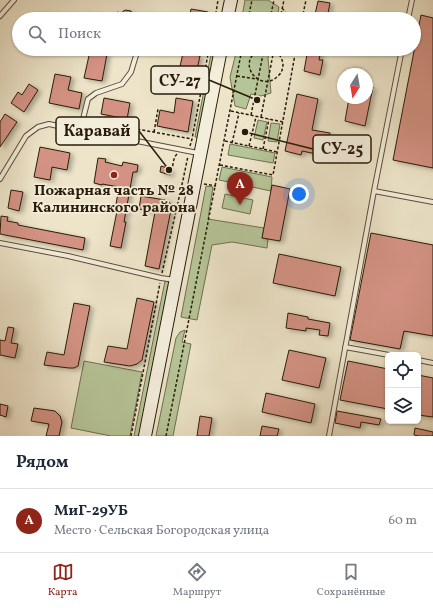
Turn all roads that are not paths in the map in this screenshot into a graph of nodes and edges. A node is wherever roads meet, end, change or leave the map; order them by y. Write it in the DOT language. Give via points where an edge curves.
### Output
graph roads {
  1 [pos="14,0"];
  2 [pos="230,0"];
  3 [pos="412,0"];
  4 [pos="228,12"];
  5 [pos="409,12"];
  6 [pos="0,16"];
  7 [pos="136,56"];
  8 [pos="219,56"];
  9 [pos="401,56"];
  10 [pos="80,131"];
  11 [pos="192,154"];
  12 [pos="0,179"];
  13 [pos="374,191"];
  14 [pos="433,202"];
  15 [pos="0,243"];
  16 [pos="175,280"];
  17 [pos="345,347"];
  18 [pos="385,354"];
  19 [pos="421,361"];
  20 [pos="433,363"];
  21 [pos="145,436"];
  22 [pos="328,436"];
  1 -- 6 [label="lane"];
  2 -- 4 [label="main road"];
  3 -- 5 [label="lane"];
  7 -- 10 [label="lane" via="131,72 122,84 96,93 88,99"];
  8 -- 11 [label="main road"];
  9 -- 13 [label="lane"];
  10 -- 11 [label="lane"];
  10 -- 12 [label="lane" via="49,124 38,127 26,136"];
  11 -- 16 [label="main road"];
  13 -- 14 [label="lane"];
  13 -- 17 [label="lane"];
  15 -- 16 [label="lane"];
  16 -- 21 [label="main road"];
  17 -- 18 [label="lane"];
  17 -- 22 [label="lane"];
  19 -- 20 [label="lane"];
}
